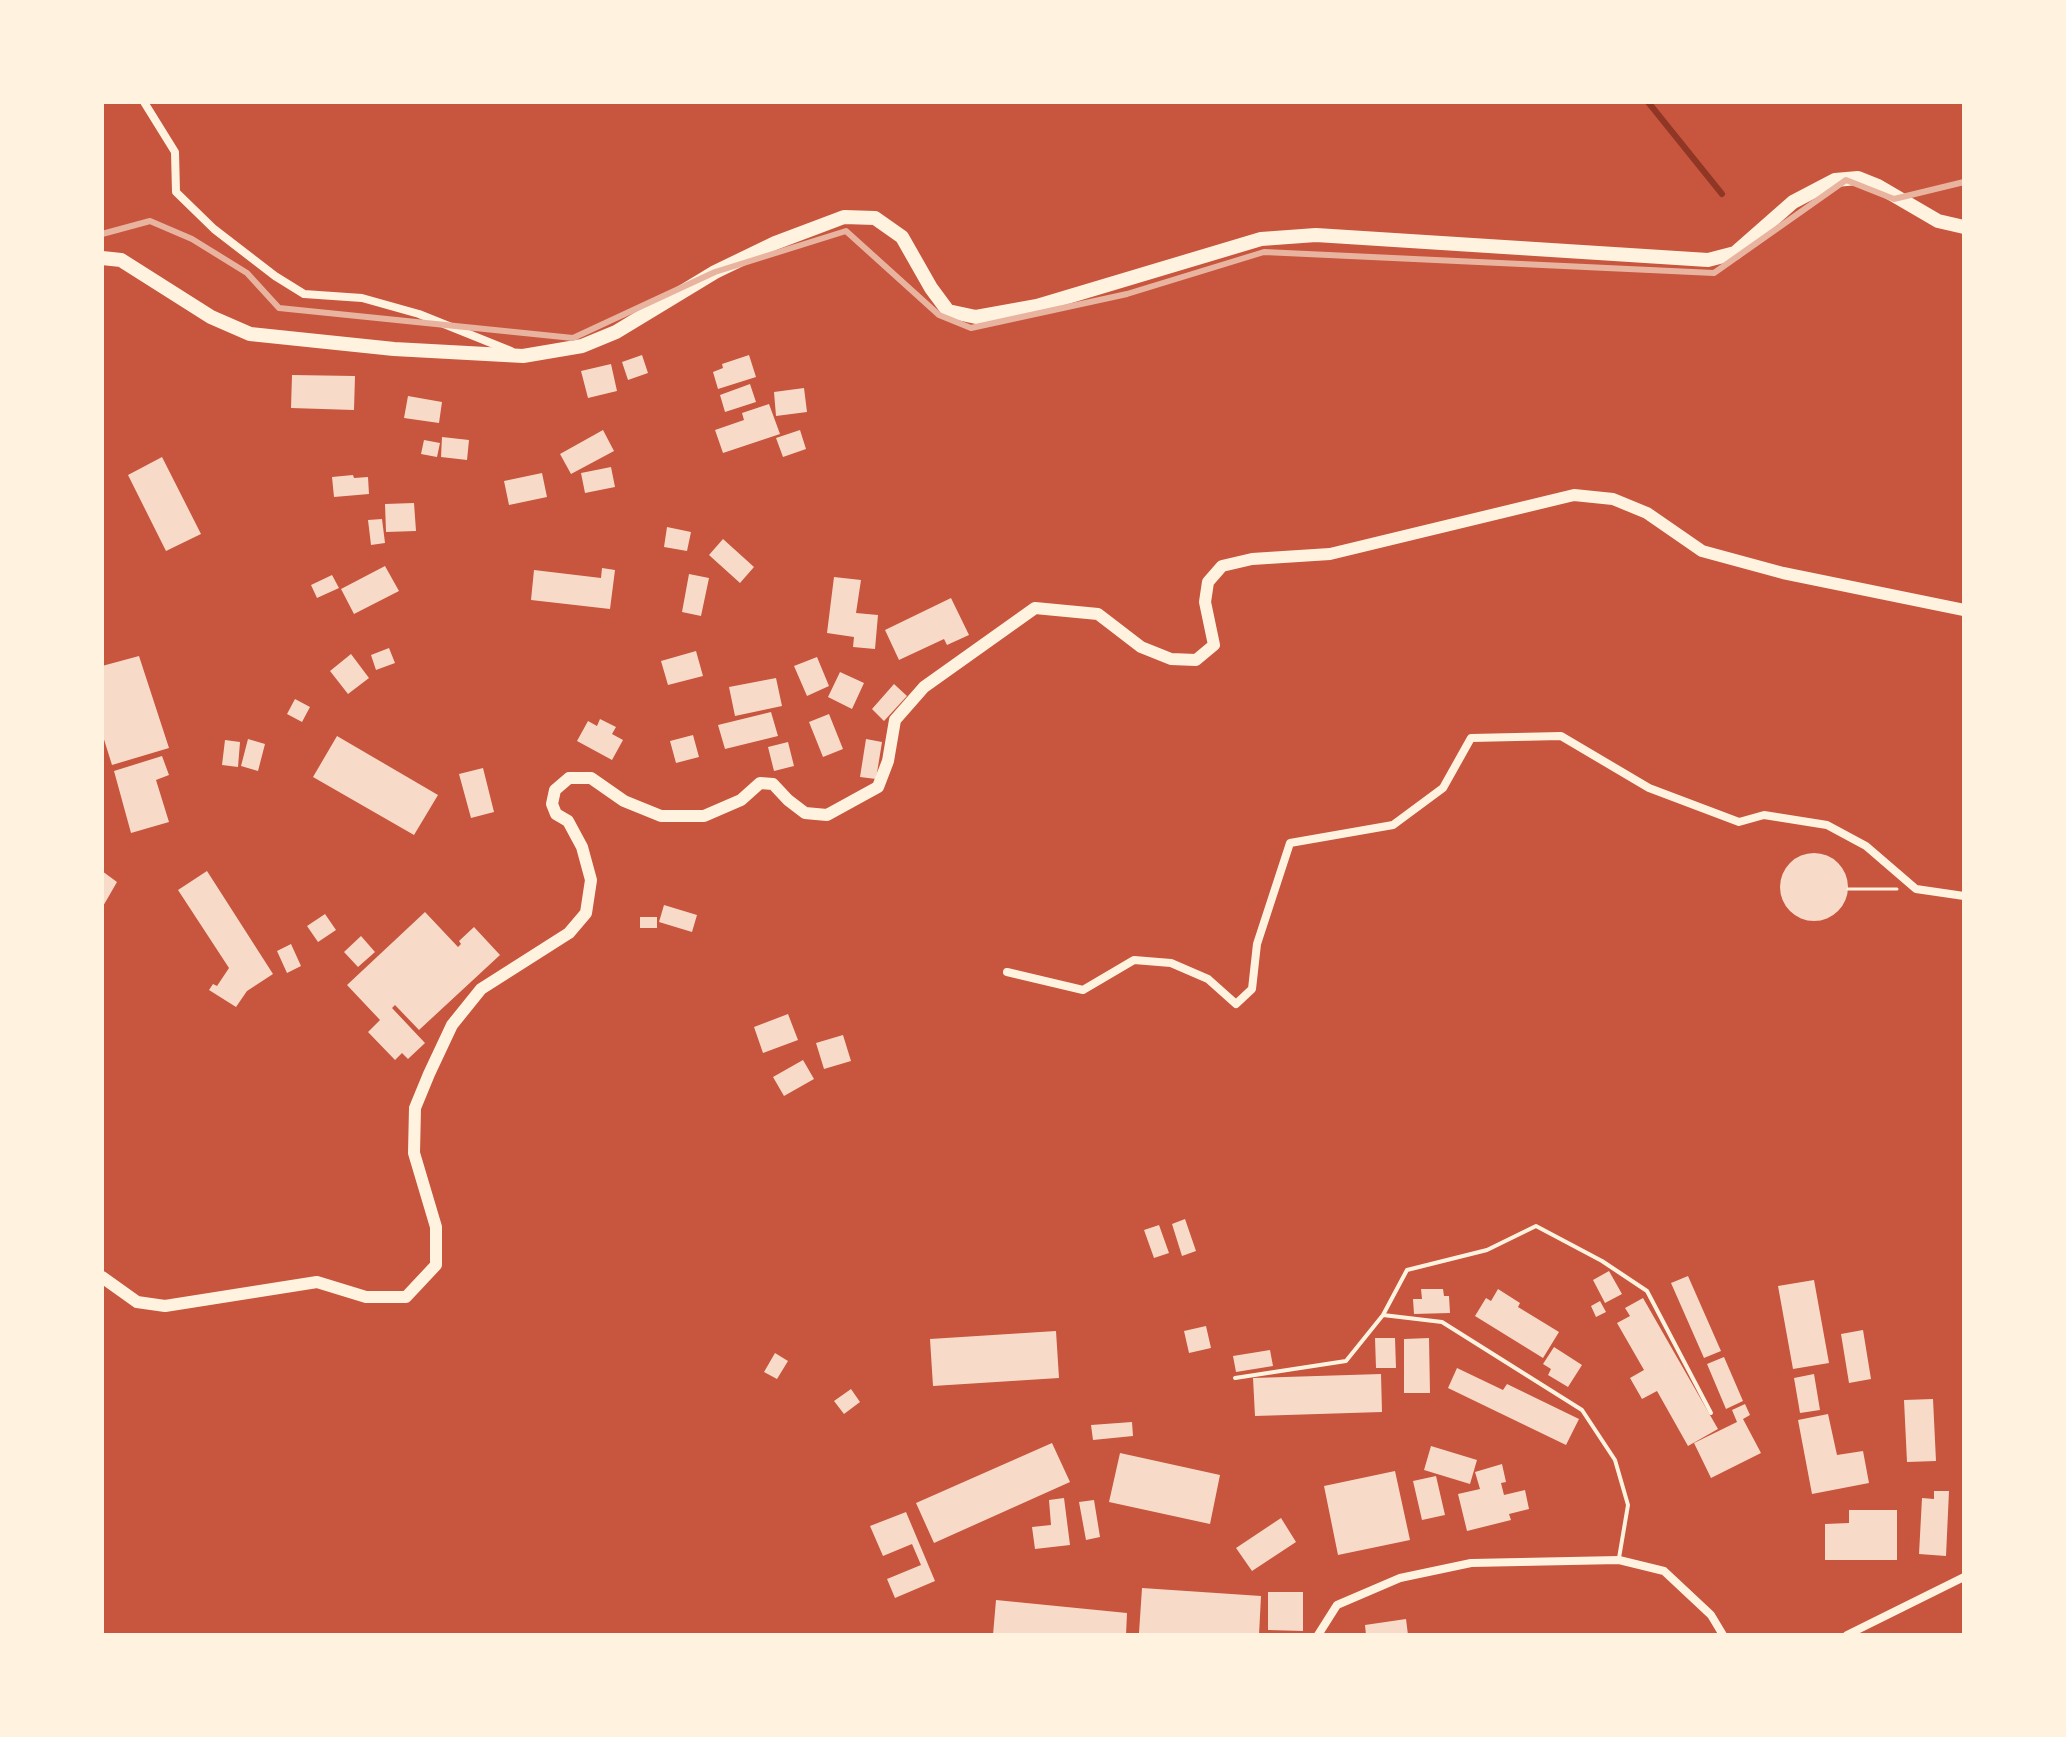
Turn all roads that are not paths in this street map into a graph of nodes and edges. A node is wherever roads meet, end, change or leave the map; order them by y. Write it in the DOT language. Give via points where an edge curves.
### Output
graph roads {
  1 [pos="144,102"];
  2 [pos="1964,227"];
  3 [pos="102,258"];
  4 [pos="523,356"];
  5 [pos="1964,610"];
  6 [pos="1964,896"];
  7 [pos="1007,972"];
  8 [pos="102,1277"];
  9 [pos="1383,1315"];
  10 [pos="1235,1378"];
  11 [pos="1711,1413"];
  12 [pos="1619,1560"];
  13 [pos="1964,1577"];
  14 [pos="1318,1635"];
  15 [pos="1723,1635"];
  16 [pos="1847,1635"];
  1 -- 4 [label="street" via="175,152 176,192 275,276 304,294 362,298 419,314"];
  2 -- 4 [label="highway" via="1938,221 1858,178 1835,180 1793,202 1735,253 1708,260 1302,236 1261,239 1037,306 976,317 948,311 902,237 875,218 844,217 715,272 616,332 582,346"];
  3 -- 4 [label="highway" via="121,260 211,317 250,334"];
  5 -- 8 [label="main road" via="1702,551 1647,513 1613,499 1574,495 1330,554 1222,566 1208,582 1205,602 1214,645 1196,660 1171,659 1141,647 1098,614 1035,608 924,687 895,720 878,787 827,815 805,813 773,784 760,783 741,800 704,816 661,816 624,801 591,778 569,778 555,790 552,804 582,847 591,880 586,913 569,933 481,989 452,1025 415,1108 414,1153 436,1227 436,1265 406,1297 366,1297 317,1282 165,1306 137,1302"];
  6 -- 7 [label="street" via="1916,889 1866,846 1827,825 1764,815 1739,822 1649,788 1561,736 1471,738 1443,788 1393,825 1290,843 1257,944 1252,989 1236,1004 1208,979 1171,963 1134,960 1083,990"];
  9 -- 10 [label="lane" via="1346,1361"];
  9 -- 11 [label="lane" via="1407,1270 1487,1250 1536,1226 1647,1291"];
  9 -- 12 [label="lane" via="1442,1322 1582,1410 1615,1460 1628,1505"];
  12 -- 14 [label="street" via="1471,1563 1400,1578 1337,1605"];
  12 -- 15 [label="street" via="1664,1571 1711,1615"];
  13 -- 16 [label="street"];
}
